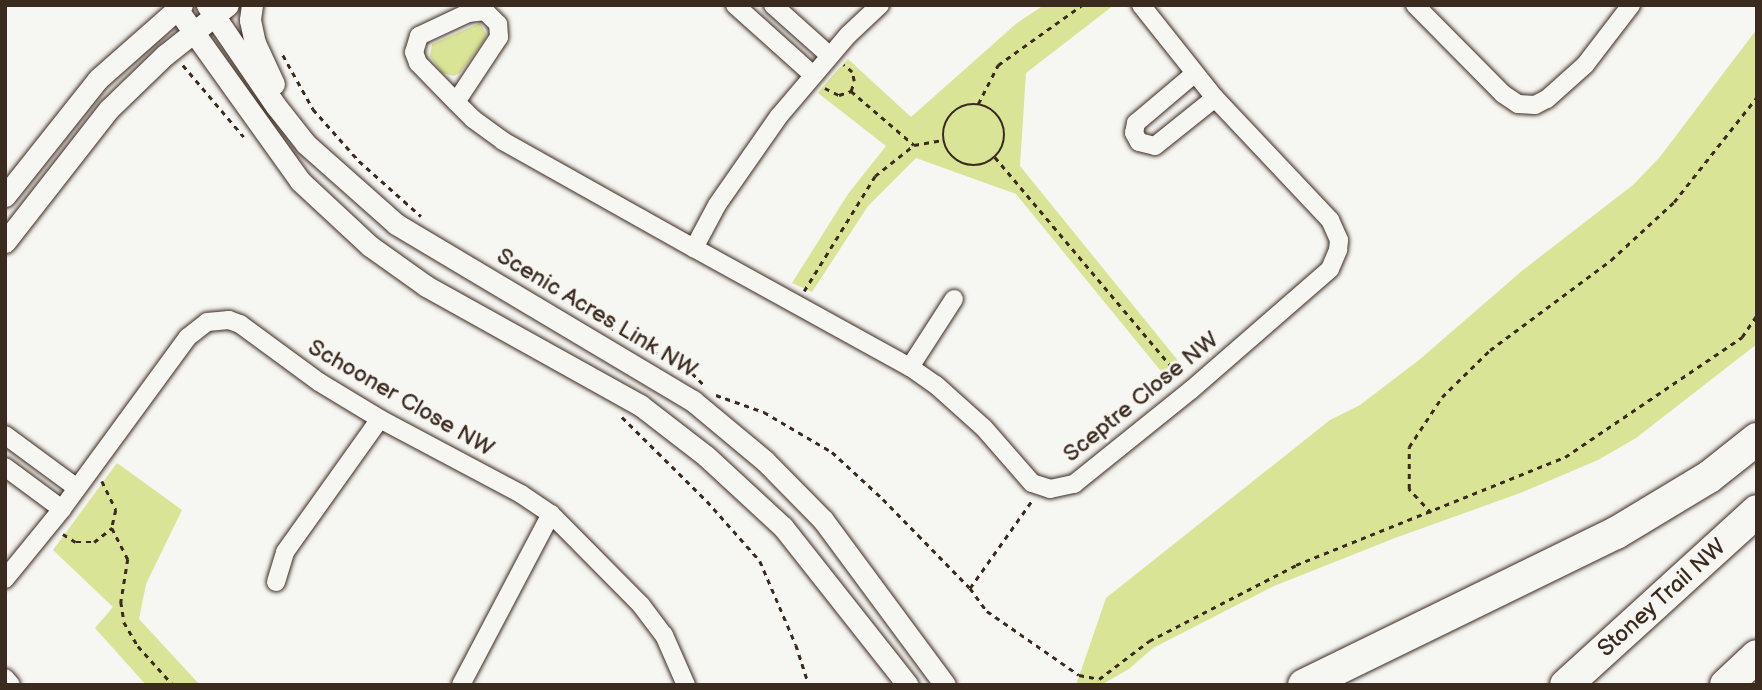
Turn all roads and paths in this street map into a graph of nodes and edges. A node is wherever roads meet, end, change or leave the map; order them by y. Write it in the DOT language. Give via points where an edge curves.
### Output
graph roads {
  1 [pos="252,5"];
  2 [pos="735,5"];
  3 [pos="773,5"];
  4 [pos="880,5"];
  5 [pos="1082,5"];
  6 [pos="1141,5"];
  7 [pos="1415,5"];
  8 [pos="1631,5"];
  9 [pos="180,7"];
  10 [pos="216,9"];
  11 [pos="193,32"];
  12 [pos="830,56"];
  13 [pos="182,64"];
  14 [pos="1194,74"];
  15 [pos="813,75"];
  16 [pos="851,91"];
  17 [pos="1757,97"];
  18 [pos="1215,98"];
  19 [pos="456,102"];
  20 [pos="978,104"];
  21 [pos="244,137"];
  22 [pos="943,139"];
  23 [pos="306,144"];
  24 [pos="914,145"];
  25 [pos="995,157"];
  26 [pos="5,196"];
  27 [pos="5,242"];
  28 [pos="694,248"];
  29 [pos="954,299"];
  30 [pos="797,304"];
  31 [pos="1757,315"];
  32 [pos="910,367"];
  33 [pos="1191,390"];
  34 [pos="713,394"];
  35 [pos="619,414"];
  36 [pos="380,419"];
  37 [pos="5,435"];
  38 [pos="1757,439"];
  39 [pos="5,467"];
  40 [pos="89,471"];
  41 [pos="1041,487"];
  42 [pos="77,488"];
  43 [pos="62,509"];
  44 [pos="1757,511"];
  45 [pos="1431,513"];
  46 [pos="551,514"];
  47 [pos="49,526"];
  48 [pos="112,528"];
  49 [pos="5,579"];
  50 [pos="276,582"];
  51 [pos="970,587"];
  52 [pos="1757,656"];
  53 [pos="5,678"];
  54 [pos="11,685"];
  55 [pos="173,685"];
  56 [pos="461,685"];
  57 [pos="686,685"];
  58 [pos="808,685"];
  59 [pos="908,685"];
  60 [pos="945,685"];
  61 [pos="1304,685"];
  62 [pos="1566,685"];
  63 [pos="1726,685"];
  1 -- 23 [label="street" via="250,20 264,70"];
  2 -- 15 [label="street"];
  3 -- 12 [label="street"];
  4 -- 12 [label="street"];
  5 -- 20 [label="path" via="998,65"];
  6 -- 14 [label="street, Sceptre Close NW"];
  7 -- 8 [label="street" via="1503,94 1518,104 1535,105 1585,65"];
  9 -- 11 [label="street"];
  9 -- 26 [label="street" via="98,79"];
  10 -- 11 [label="street"];
  10 -- 23 [label="street, Scenic Acres Link NW" via="276,106"];
  11 -- 27 [label="street" via="110,108"];
  11 -- 59 [label="street" via="300,181 370,246 426,286 640,405 706,456 783,527"];
  12 -- 15 [label="street"];
  12 -- 16 [label="path" via="852,72"];
  13 -- 21 [label="path"];
  14 -- 18 [label="street, Sceptre Close NW"];
  14 -- 18 [label="street" via="1136,123 1134,133 1139,142 1155,146"];
  15 -- 16 [label="path" via="831,92"];
  15 -- 28 [label="street" via="750,156"];
  16 -- 24 [label="path"];
  17 -- 45 [label="path" via="1674,202 1611,260 1490,350 1442,397 1409,447 1409,489"];
  18 -- 33 [label="street, Sceptre Close NW" via="1330,220 1339,240 1330,269"];
  19 -- 19 [label="street" via="499,37 498,24 485,11 468,13 424,33 415,46 418,63"];
  19 -- 28 [label="street" via="503,141"];
  20 -- 22 [label="path" via="951,112"];
  20 -- 25 [label="path" via="1002,121 1004,140"];
  22 -- 24 [label="path"];
  22 -- 25 [label="path" via="951,157 968,166"];
  23 -- 60 [label="street, Scenic Acres Link NW" via="396,224 693,401 765,461 823,520"];
  24 -- 30 [label="path" via="875,176"];
  25 -- 33 [label="path"];
  28 -- 30 [label="street"];
  29 -- 32 [label="street"];
  30 -- 32 [label="street"];
  31 -- 45 [label="path" via="1742,337 1565,457"];
  32 -- 41 [label="street" via="968,412 1032,483"];
  33 -- 41 [label="street, Sceptre Close NW" via="1074,484 1060,489"];
  34 -- 51 [label="path" via="764,412 832,452"];
  35 -- 58 [label="path" via="760,561"];
  36 -- 40 [label="street, Schooner Close NW" via="319,382 240,324 218,319 188,337"];
  36 -- 46 [label="street, Schooner Close NW"];
  36 -- 50 [label="street" via="285,552"];
  37 -- 42 [label="street"];
  38 -- 61 [label="highway" via="1709,477 1616,533"];
  39 -- 43 [label="street"];
  40 -- 42 [label="street, Schooner Close NW"];
  40 -- 48 [label="path" via="102,482 116,510"];
  41 -- 51 [label="path"];
  42 -- 43 [label="street, Schooner Close NW"];
  43 -- 47 [label="street, Schooner Close NW"];
  44 -- 62 [label="highway, Stoney Trail NW"];
  45 -- 51 [label="path" via="1296,565 1149,641 1099,679 1079,675 1018,635 987,611"];
  46 -- 56 [label="street"];
  46 -- 57 [label="street, Schooner Close NW" via="641,605 664,635"];
  47 -- 48 [label="path" via="76,542 94,542"];
  47 -- 49 [label="street, Schooner Close NW"];
  48 -- 55 [label="path" via="128,559 121,602 124,622 138,646"];
  52 -- 63 [label="highway"];
  53 -- 54 [label="street"];
}
